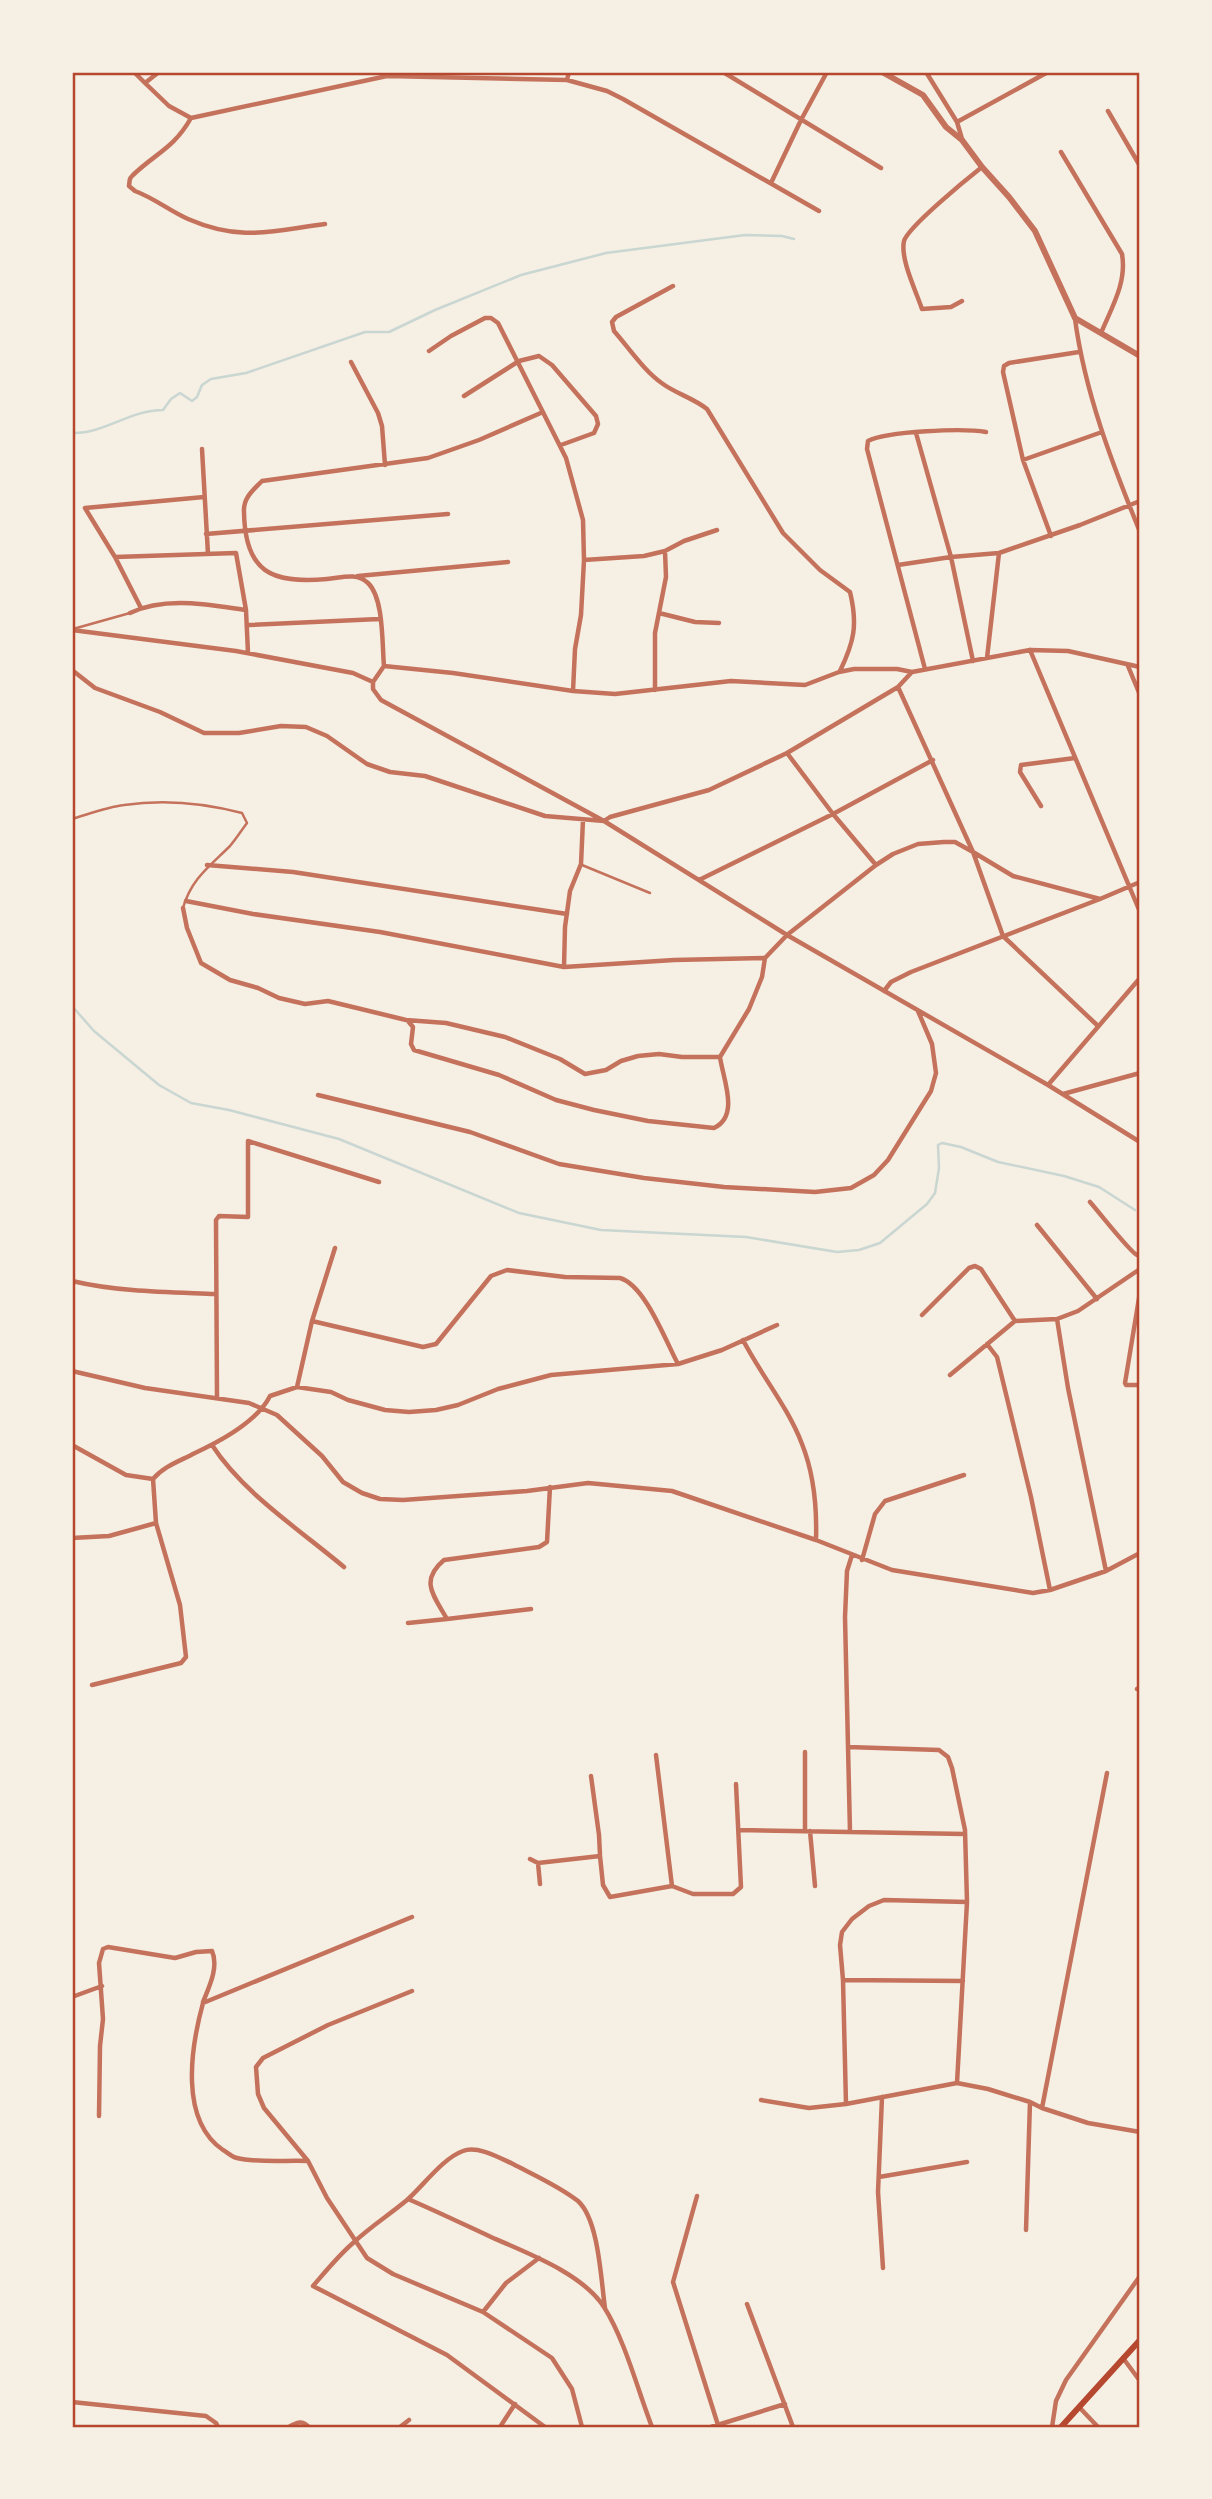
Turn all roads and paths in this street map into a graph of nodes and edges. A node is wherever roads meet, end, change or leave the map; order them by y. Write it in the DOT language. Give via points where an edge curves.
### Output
graph roads {
  1 [pos="134,72"];
  2 [pos="159,72"];
  3 [pos="569,72"];
  4 [pos="723,72"];
  5 [pos="827,72"];
  6 [pos="882,72"];
  7 [pos="926,72"];
  8 [pos="1048,72"];
  9 [pos="567,80"];
  10 [pos="145,83"];
  11 [pos="1108,111"];
  12 [pos="191,118"];
  13 [pos="801,120"];
  14 [pos="957,122"];
  15 [pos="962,139"];
  16 [pos="1061,152"];
  17 [pos="1140,166"];
  18 [pos="982,167"];
  19 [pos="881,168"];
  20 [pos="771,183"];
  21 [pos="819,211"];
  22 [pos="326,224"];
  23 [pos="673,286"];
  24 [pos="962,301"];
  25 [pos="1075,318"];
  26 [pos="1101,333"];
  27 [pos="429,351"];
  28 [pos="1079,352"];
  29 [pos="1140,356"];
  30 [pos="519,361"];
  31 [pos="351,362"];
  32 [pos="464,396"];
  33 [pos="543,412"];
  34 [pos="986,432"];
  35 [pos="1102,432"];
  36 [pos="916,433"];
  37 [pos="561,445"];
  38 [pos="202,449"];
  39 [pos="1023,460"];
  40 [pos="385,465"];
  41 [pos="204,496"];
  42 [pos="1140,501"];
  43 [pos="1129,505"];
  44 [pos="448,514"];
  45 [pos="717,530"];
  46 [pos="245,532"];
  47 [pos="1140,532"];
  48 [pos="206,534"];
  49 [pos="1051,536"];
  50 [pos="666,551"];
  51 [pos="999,553"];
  52 [pos="208,554"];
  53 [pos="115,557"];
  54 [pos="950,557"];
  55 [pos="584,560"];
  56 [pos="508,562"];
  57 [pos="898,565"];
  58 [pos="357,576"];
  59 [pos="141,608"];
  60 [pos="246,610"];
  61 [pos="130,613"];
  62 [pos="659,613"];
  63 [pos="379,619"];
  64 [pos="719,623"];
  65 [pos="248,625"];
  66 [pos="72,630"];
  67 [pos="1030,650"];
  68 [pos="248,653"];
  69 [pos="987,658"];
  70 [pos="973,661"];
  71 [pos="1128,665"];
  72 [pos="384,666"];
  73 [pos="1140,667"];
  74 [pos="925,669"];
  75 [pos="72,670"];
  76 [pos="839,672"];
  77 [pos="912,673"];
  78 [pos="373,682"];
  79 [pos="898,687"];
  80 [pos="655,690"];
  81 [pos="573,691"];
  82 [pos="1140,695"];
  83 [pos="787,753"];
  84 [pos="1075,758"];
  85 [pos="933,760"];
  86 [pos="1041,806"];
  87 [pos="833,814"];
  88 [pos="72,819"];
  89 [pos="583,820"];
  90 [pos="604,821"];
  91 [pos="973,852"];
  92 [pos="581,864"];
  93 [pos="876,865"];
  94 [pos="207,866"];
  95 [pos="698,881"];
  96 [pos="1140,881"];
  97 [pos="1129,887"];
  98 [pos="650,893"];
  99 [pos="1100,899"];
  100 [pos="186,901"];
  101 [pos="184,908"];
  102 [pos="1140,912"];
  103 [pos="567,914"];
  104 [pos="787,935"];
  105 [pos="1003,936"];
  106 [pos="765,958"];
  107 [pos="564,967"];
  108 [pos="1140,978"];
  109 [pos="884,991"];
  110 [pos="917,1010"];
  111 [pos="406,1020"];
  112 [pos="1098,1026"];
  113 [pos="720,1057"];
  114 [pos="1140,1073"];
  115 [pos="1048,1085"];
  116 [pos="1063,1094"];
  117 [pos="318,1095"];
  118 [pos="1140,1142"];
  119 [pos="379,1182"];
  120 [pos="1090,1202"];
  121 [pos="1037,1225"];
  122 [pos="335,1248"];
  123 [pos="1140,1253"];
  124 [pos="1140,1269"];
  125 [pos="72,1281"];
  126 [pos="1140,1292"];
  127 [pos="216,1294"];
  128 [pos="1097,1299"];
  129 [pos="922,1315"];
  130 [pos="1057,1319"];
  131 [pos="312,1321"];
  132 [pos="1015,1321"];
  133 [pos="777,1325"];
  134 [pos="743,1340"];
  135 [pos="987,1344"];
  136 [pos="678,1364"];
  137 [pos="72,1371"];
  138 [pos="950,1375"];
  139 [pos="1140,1385"];
  140 [pos="297,1387"];
  141 [pos="217,1398"];
  142 [pos="263,1409"];
  143 [pos="72,1445"];
  144 [pos="212,1445"];
  145 [pos="964,1475"];
  146 [pos="153,1479"];
  147 [pos="550,1487"];
  148 [pos="156,1523"];
  149 [pos="72,1538"];
  150 [pos="816,1540"];
  151 [pos="1140,1553"];
  152 [pos="852,1555"];
  153 [pos="862,1560"];
  154 [pos="344,1567"];
  155 [pos="1107,1571"];
  156 [pos="1050,1590"];
  157 [pos="531,1609"];
  158 [pos="447,1619"];
  159 [pos="408,1623"];
  160 [pos="92,1685"];
  161 [pos="848,1747"];
  162 [pos="805,1752"];
  163 [pos="656,1755"];
  164 [pos="1107,1773"];
  165 [pos="590,1776"];
  166 [pos="736,1784"];
  167 [pos="738,1830"];
  168 [pos="807,1831"];
  169 [pos="850,1832"];
  170 [pos="965,1834"];
  171 [pos="600,1856"];
  172 [pos="530,1859"];
  173 [pos="538,1863"];
  174 [pos="540,1884"];
  175 [pos="672,1886"];
  176 [pos="815,1886"];
  177 [pos="967,1902"];
  178 [pos="412,1917"];
  179 [pos="843,1980"];
  180 [pos="963,1981"];
  181 [pos="102,1986"];
  182 [pos="412,1991"];
  183 [pos="72,1997"];
  184 [pos="203,2003"];
  185 [pos="957,2083"];
  186 [pos="882,2097"];
  187 [pos="761,2099"];
  188 [pos="1030,2102"];
  189 [pos="846,2105"];
  190 [pos="1042,2108"];
  191 [pos="99,2116"];
  192 [pos="1140,2132"];
  193 [pos="308,2161"];
  194 [pos="967,2162"];
  195 [pos="879,2177"];
  196 [pos="697,2196"];
  197 [pos="408,2199"];
  198 [pos="1026,2230"];
  199 [pos="355,2241"];
  200 [pos="539,2258"];
  201 [pos="883,2268"];
  202 [pos="1140,2276"];
  203 [pos="747,2304"];
  204 [pos="605,2308"];
  205 [pos="483,2312"];
  206 [pos="1140,2340"];
  207 [pos="1123,2358"];
  208 [pos="1140,2381"];
  209 [pos="72,2402"];
  210 [pos="515,2404"];
  211 [pos="785,2404"];
  212 [pos="1080,2408"];
  213 [pos="409,2420"];
  214 [pos="718,2425"];
  215 [pos="218,2427"];
  216 [pos="289,2427"];
  217 [pos="309,2427"];
  218 [pos="400,2427"];
  219 [pos="500,2427"];
  220 [pos="545,2427"];
  221 [pos="582,2427"];
  222 [pos="652,2427"];
  223 [pos="711,2427"];
  224 [pos="793,2427"];
  225 [pos="1052,2427"];
  226 [pos="1061,2427"];
  227 [pos="1098,2427"];
  1 -- 10 [label="street"];
  2 -- 10 [label="street"];
  3 -- 9 [label="street"];
  4 -- 13 [label="street"];
  5 -- 13 [label="street"];
  6 -- 15 [label="street" via="923,95 946,127"];
  7 -- 14 [label="street"];
  8 -- 14 [label="street"];
  9 -- 12 [label="street" via="387,76"];
  9 -- 20 [label="street" via="607,91"];
  10 -- 12 [label="street" via="169,106"];
  11 -- 17 [label="street"];
  12 -- 22 [label="street" via="164,152 130,179 135,191 186,218 230,233 247,235"];
  13 -- 19 [label="street"];
  13 -- 20 [label="street"];
  14 -- 15 [label="street"];
  15 -- 18 [label="street"];
  16 -- 26 [label="street" via="1122,254 1125,270"];
  18 -- 24 [label="street" via="905,239 909,272 922,309 951,307"];
  18 -- 25 [label="street" via="1035,230"];
  20 -- 21 [label="street"];
  23 -- 76 [label="street" via="616,317 614,331 660,383 707,409 783,533 850,592 855,628"];
  25 -- 26 [label="street"];
  25 -- 28 [label="street"];
  26 -- 29 [label="street"];
  27 -- 30 [label="street" via="491,318 504,330"];
  28 -- 35 [label="street"];
  28 -- 39 [label="street" via="1003,366"];
  30 -- 32 [label="street"];
  30 -- 33 [label="street"];
  30 -- 37 [label="street" via="539,356 545,360 596,415 594,433"];
  31 -- 40 [label="street" via="378,413"];
  33 -- 37 [label="street"];
  33 -- 40 [label="street" via="452,450"];
  34 -- 36 [label="street"];
  35 -- 39 [label="street"];
  35 -- 43 [label="street"];
  36 -- 54 [label="street"];
  36 -- 57 [label="street" via="868,441"];
  37 -- 55 [label="street" via="583,520"];
  38 -- 41 [label="street"];
  39 -- 49 [label="street"];
  40 -- 46 [label="street" via="262,481 243,508"];
  41 -- 48 [label="street"];
  41 -- 53 [label="street" via="85,508"];
  42 -- 43 [label="street"];
  43 -- 47 [label="street"];
  43 -- 49 [label="street"];
  44 -- 46 [label="street"];
  45 -- 50 [label="street"];
  46 -- 48 [label="street"];
  46 -- 58 [label="street" via="259,566 280,579"];
  48 -- 52 [label="street"];
  49 -- 51 [label="street"];
  50 -- 55 [label="street"];
  50 -- 62 [label="street"];
  51 -- 54 [label="street"];
  51 -- 69 [label="street"];
  52 -- 53 [label="street"];
  52 -- 60 [label="street" via="236,553"];
  53 -- 59 [label="street"];
  54 -- 57 [label="street"];
  54 -- 70 [label="street"];
  55 -- 81 [label="street"];
  56 -- 58 [label="street"];
  57 -- 74 [label="street"];
  58 -- 63 [label="street" via="373,590"];
  59 -- 60 [label="street" via="190,603"];
  59 -- 61 [label="street"];
  60 -- 65 [label="street"];
  61 -- 66 [label="lane"];
  62 -- 64 [label="street"];
  62 -- 80 [label="street"];
  63 -- 65 [label="street"];
  63 -- 72 [label="street"];
  65 -- 68 [label="street"];
  66 -- 68 [label="street"];
  67 -- 69 [label="street"];
  67 -- 71 [label="street" via="1068,651"];
  67 -- 84 [label="street"];
  68 -- 78 [label="street" via="353,673"];
  69 -- 70 [label="street"];
  70 -- 74 [label="street"];
  71 -- 73 [label="street"];
  71 -- 82 [label="street"];
  72 -- 78 [label="street"];
  72 -- 81 [label="street"];
  74 -- 77 [label="street"];
  75 -- 89 [label="street" via="95,688 204,733 306,727 367,764 390,772 425,776 545,816"];
  76 -- 77 [label="street" via="897,669"];
  76 -- 80 [label="street" via="806,685 731,681"];
  77 -- 79 [label="street"];
  78 -- 90 [label="street" via="381,700"];
  79 -- 83 [label="street"];
  79 -- 85 [label="street"];
  80 -- 81 [label="street" via="615,694"];
  83 -- 87 [label="street"];
  83 -- 90 [label="street" via="709,790"];
  84 -- 86 [label="street" via="1021,765 1020,772"];
  84 -- 97 [label="street"];
  85 -- 87 [label="street"];
  85 -- 91 [label="street"];
  87 -- 93 [label="street"];
  87 -- 95 [label="street"];
  88 -- 94 [label="lane" via="123,805 175,803 207,804 242,813 247,823"];
  89 -- 90 [label="street"];
  89 -- 92 [label="street"];
  90 -- 95 [label="street"];
  91 -- 93 [label="street" via="955,842 918,844"];
  91 -- 99 [label="street" via="1013,876"];
  91 -- 105 [label="street"];
  92 -- 98 [label="lane"];
  92 -- 103 [label="street"];
  93 -- 104 [label="street"];
  94 -- 100 [label="lane"];
  94 -- 103 [label="street" via="293,872"];
  95 -- 104 [label="street"];
  96 -- 97 [label="street"];
  97 -- 99 [label="street"];
  97 -- 102 [label="street"];
  99 -- 105 [label="street"];
  100 -- 101 [label="lane"];
  100 -- 107 [label="street"];
  101 -- 111 [label="street" via="201,963 230,980 305,1004 328,1001"];
  103 -- 107 [label="street"];
  104 -- 106 [label="street"];
  104 -- 109 [label="street"];
  105 -- 109 [label="street" via="911,972"];
  105 -- 112 [label="street"];
  106 -- 107 [label="street"];
  106 -- 113 [label="street" via="749,1009"];
  108 -- 112 [label="street"];
  109 -- 110 [label="street"];
  110 -- 115 [label="street"];
  110 -- 117 [label="street" via="932,1044 936,1073 931,1091 888,1160 874,1175 850,1188 815,1192 724,1187 559,1164 470,1132"];
  111 -- 113 [label="street" via="446,1023 505,1037 585,1074 638,1056"];
  111 -- 113 [label="street" via="413,1027 414,1050 499,1075 556,1100 648,1121 714,1128 723,1124 728,1107"];
  112 -- 115 [label="street"];
  114 -- 116 [label="street"];
  115 -- 116 [label="street"];
  116 -- 118 [label="street"];
  119 -- 127 [label="street" via="248,1141 248,1217 219,1216 216,1220"];
  120 -- 123 [label="street" via="1132,1253"];
  121 -- 128 [label="street"];
  122 -- 131 [label="street"];
  124 -- 128 [label="street"];
  125 -- 127 [label="street"];
  126 -- 139 [label="street" via="1125,1383"];
  127 -- 141 [label="street"];
  128 -- 130 [label="street"];
  129 -- 132 [label="street" via="975,1266"];
  130 -- 132 [label="street"];
  130 -- 155 [label="street"];
  131 -- 136 [label="street" via="423,1347 436,1344 498,1271 621,1279 633,1286 649,1307"];
  131 -- 140 [label="street"];
  132 -- 135 [label="street"];
  133 -- 134 [label="street"];
  134 -- 136 [label="street"];
  134 -- 150 [label="street" via="802,1444 815,1496"];
  135 -- 138 [label="street"];
  135 -- 156 [label="street" via="997,1357"];
  136 -- 140 [label="street" via="551,1375 458,1405 409,1412"];
  137 -- 141 [label="street"];
  140 -- 142 [label="street" via="270,1396"];
  141 -- 142 [label="street"];
  142 -- 144 [label="street"];
  142 -- 147 [label="street" via="300,1435 343,1482 380,1499"];
  143 -- 146 [label="street" via="126,1475"];
  144 -- 146 [label="street" via="160,1470"];
  144 -- 154 [label="street" via="257,1494"];
  145 -- 153 [label="street" via="885,1502 875,1514"];
  146 -- 148 [label="street"];
  147 -- 150 [label="street" via="588,1483 672,1490"];
  147 -- 158 [label="street" via="547,1542 539,1547 444,1560 436,1567 432,1596"];
  148 -- 149 [label="street" via="109,1536"];
  148 -- 160 [label="street" via="180,1605 186,1657 181,1663"];
  150 -- 152 [label="street"];
  151 -- 155 [label="street"];
  152 -- 153 [label="street"];
  152 -- 161 [label="street" via="845,1617"];
  153 -- 156 [label="street" via="892,1570 1033,1593"];
  155 -- 156 [label="street"];
  157 -- 158 [label="street"];
  158 -- 159 [label="street"];
  161 -- 169 [label="street"];
  161 -- 170 [label="street" via="939,1750 952,1768"];
  162 -- 168 [label="street"];
  163 -- 175 [label="street"];
  164 -- 190 [label="street"];
  165 -- 171 [label="street"];
  166 -- 167 [label="street"];
  167 -- 168 [label="street"];
  167 -- 175 [label="street" via="741,1887 733,1894 693,1895"];
  168 -- 169 [label="street"];
  168 -- 176 [label="street"];
  169 -- 170 [label="street"];
  170 -- 177 [label="street"];
  171 -- 173 [label="street"];
  171 -- 175 [label="street" via="603,1885 610,1897"];
  172 -- 173 [label="street"];
  173 -- 174 [label="street"];
  177 -- 179 [label="street" via="884,1900 869,1906 842,1932"];
  177 -- 180 [label="street"];
  178 -- 184 [label="street"];
  179 -- 180 [label="street"];
  179 -- 189 [label="street"];
  180 -- 185 [label="street"];
  181 -- 183 [label="street"];
  181 -- 184 [label="street" via="100,1954 108,1947 175,1958 212,1951 214,1969"];
  181 -- 191 [label="street"];
  182 -- 193 [label="street" via="285,2046 262,2058 256,2067 264,2108"];
  184 -- 193 [label="street" via="192,2069 201,2128 236,2158"];
  185 -- 186 [label="street"];
  185 -- 188 [label="street"];
  186 -- 189 [label="street"];
  186 -- 195 [label="street"];
  187 -- 189 [label="street" via="809,2108"];
  188 -- 190 [label="street"];
  188 -- 198 [label="street"];
  190 -- 192 [label="street" via="1088,2123"];
  193 -- 199 [label="street"];
  194 -- 195 [label="street"];
  195 -- 201 [label="street"];
  196 -- 214 [label="street" via="673,2282"];
  197 -- 199 [label="street"];
  197 -- 200 [label="street"];
  197 -- 204 [label="street" via="463,2150 501,2158 536,2176 579,2203 587,2215"];
  199 -- 205 [label="street" via="367,2258 393,2274"];
  199 -- 210 [label="street" via="313,2286 447,2355"];
  200 -- 204 [label="street" via="574,2278"];
  200 -- 205 [label="street" via="506,2283"];
  202 -- 225 [label="street" via="1066,2380 1056,2401"];
  203 -- 211 [label="street"];
  204 -- 222 [label="street"];
  205 -- 221 [label="street" via="552,2358 572,2389"];
  206 -- 207 [label="main road"];
  207 -- 208 [label="street"];
  207 -- 212 [label="main road"];
  209 -- 215 [label="street" via="206,2416"];
  210 -- 219 [label="street"];
  210 -- 220 [label="street"];
  211 -- 214 [label="street"];
  211 -- 224 [label="street"];
  212 -- 226 [label="main road"];
  212 -- 227 [label="street"];
  213 -- 218 [label="street"];
  214 -- 223 [label="street"];
  216 -- 217 [label="street" via="297,2422"];
}
